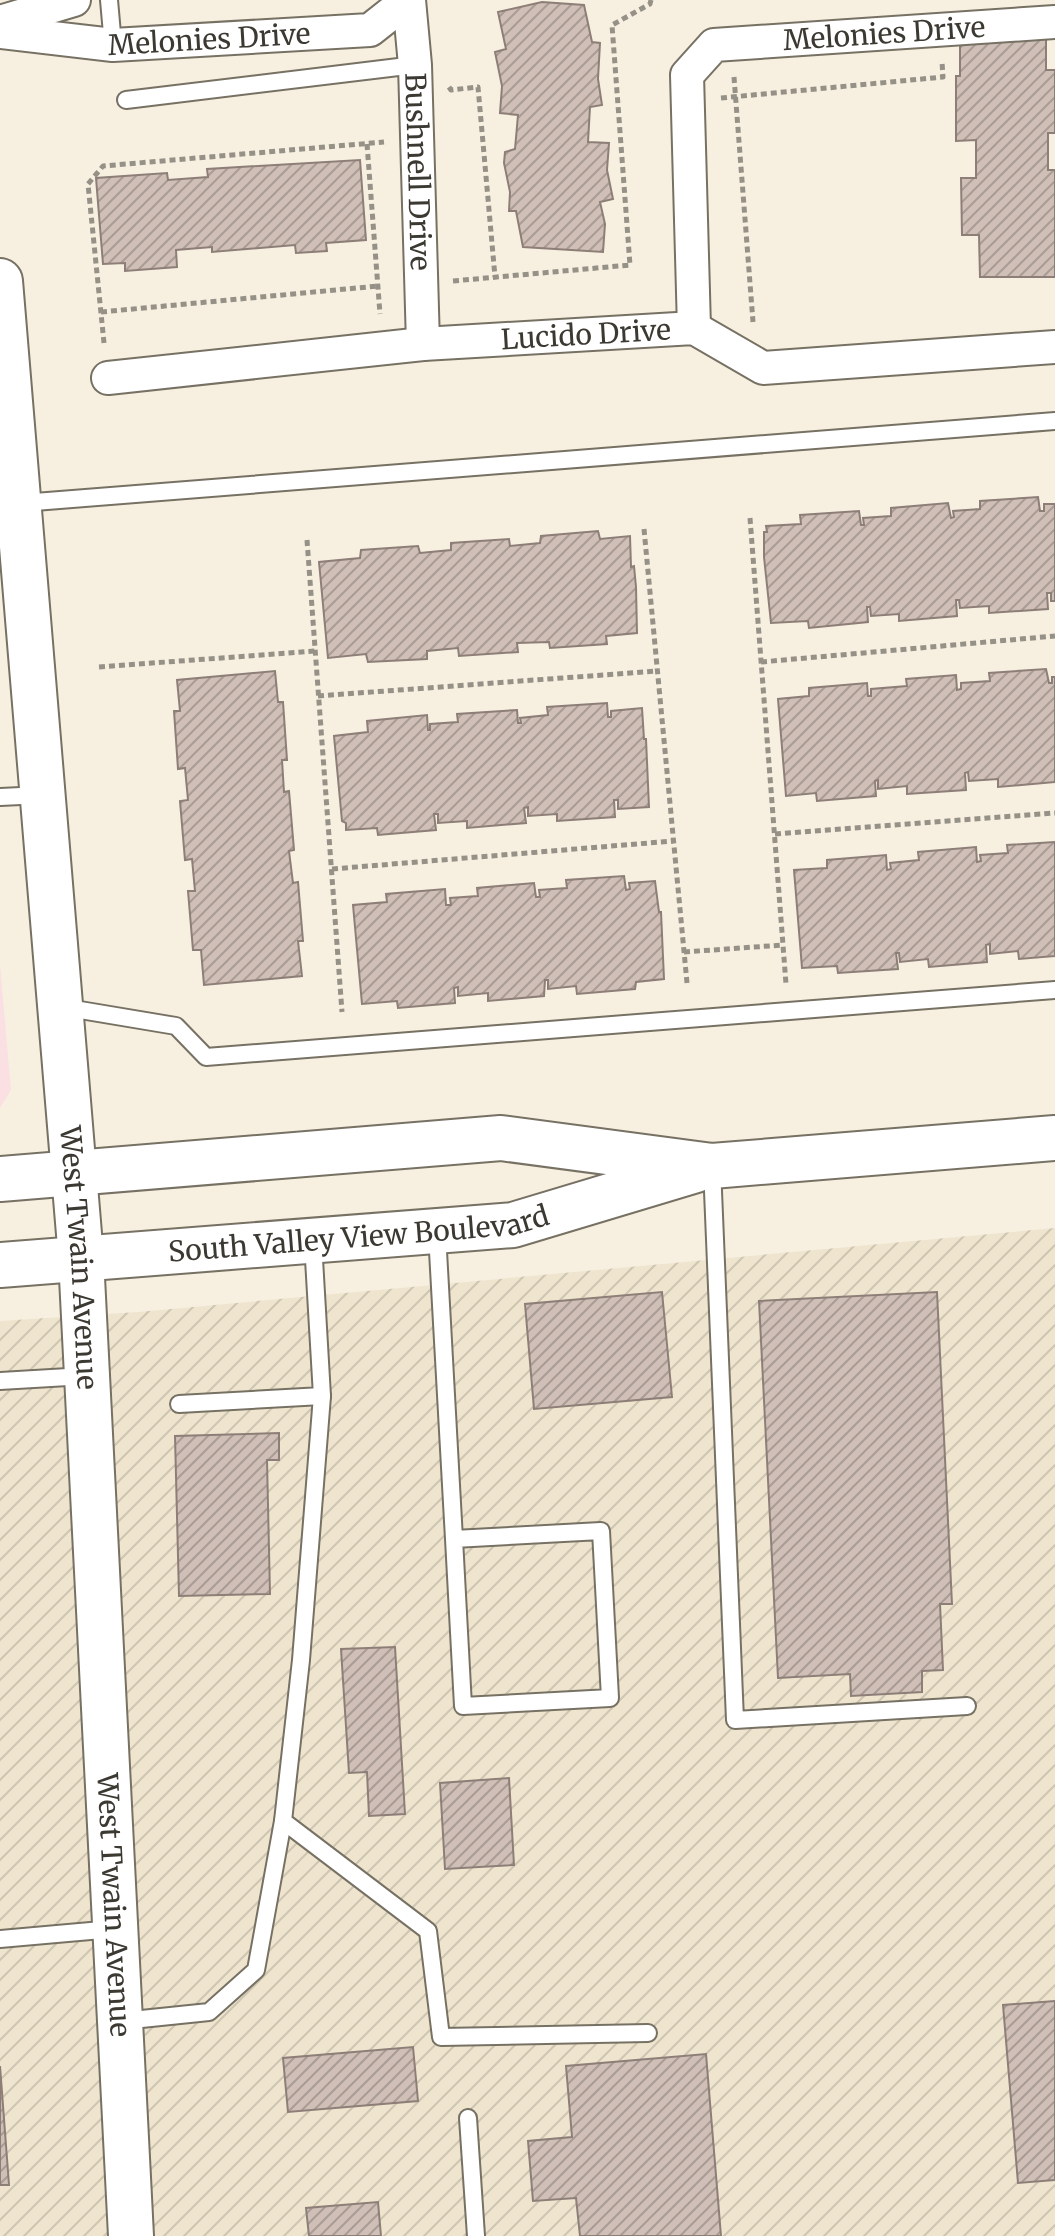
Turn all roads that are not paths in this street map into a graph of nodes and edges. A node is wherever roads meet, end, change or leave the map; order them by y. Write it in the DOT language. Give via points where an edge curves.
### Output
graph roads {
  1 [pos="74,0"];
  2 [pos="109,0"];
  3 [pos="408,0"];
  4 [pos="0,22"];
  5 [pos="1055,22"];
  6 [pos="0,32"];
  7 [pos="113,45"];
  8 [pos="415,65"];
  9 [pos="126,100"];
  10 [pos="0,281"];
  11 [pos="694,328"];
  12 [pos="423,344"];
  13 [pos="1055,347"];
  14 [pos="4,367"];
  15 [pos="108,378"];
  16 [pos="1055,421"];
  17 [pos="10,503"];
  18 [pos="43,795"];
  19 [pos="0,797"];
  20 [pos="1055,990"];
  21 [pos="60,1006"];
  22 [pos="1055,1138"];
  23 [pos="712,1166"];
  24 [pos="73,1173"];
  25 [pos="0,1179"];
  26 [pos="437,1231"];
  27 [pos="313,1241"];
  28 [pos="81,1258"];
  29 [pos="0,1265"];
  30 [pos="86,1376"];
  31 [pos="0,1381"];
  32 [pos="322,1396"];
  33 [pos="179,1404"];
  34 [pos="454,1539"];
  35 [pos="967,1706"];
  36 [pos="283,1821"];
  37 [pos="115,1929"];
  38 [pos="0,1939"];
  39 [pos="120,2021"];
  40 [pos="648,2033"];
  41 [pos="468,2118"];
  42 [pos="131,2236"];
  43 [pos="476,2236"];
  1 -- 4 [label="street, Melonies Drive"];
  2 -- 7 [label="lane"];
  3 -- 7 [label="street, Melonies Drive" via="370,30"];
  3 -- 8 [label="street, Bushnell Drive"];
  5 -- 11 [label="street, Melonies Drive" via="724,44 687,75"];
  6 -- 7 [label="street, Melonies Drive"];
  8 -- 9 [label="lane"];
  8 -- 12 [label="street, Bushnell Drive"];
  10 -- 14 [label="main road, West Twain Avenue"];
  11 -- 12 [label="street, Lucido Drive"];
  11 -- 13 [label="street, Lucido Drive" via="763,368"];
  12 -- 15 [label="street, Lucido Drive"];
  14 -- 17 [label="main road, West Twain Avenue"];
  16 -- 17 [label="lane"];
  17 -- 18 [label="main road, West Twain Avenue"];
  18 -- 19 [label="lane"];
  18 -- 21 [label="main road, West Twain Avenue"];
  20 -- 21 [label="lane" via="206,1057 176,1026"];
  21 -- 24 [label="main road, West Twain Avenue"];
  22 -- 23 [label="main road, South Valley View Boulevard"];
  23 -- 24 [label="main road, South Valley View Boulevard" via="501,1138"];
  23 -- 26 [label="main road, South Valley View Boulevard" via="513,1225"];
  23 -- 35 [label="lane" via="735,1720"];
  24 -- 25 [label="main road, South Valley View Boulevard"];
  24 -- 28 [label="main road, West Twain Avenue"];
  26 -- 27 [label="main road, South Valley View Boulevard"];
  26 -- 34 [label="lane"];
  27 -- 28 [label="main road, South Valley View Boulevard"];
  27 -- 32 [label="lane"];
  28 -- 29 [label="main road, South Valley View Boulevard"];
  28 -- 30 [label="main road, West Twain Avenue"];
  30 -- 31 [label="lane"];
  30 -- 37 [label="main road, West Twain Avenue"];
  32 -- 33 [label="lane"];
  32 -- 36 [label="lane"];
  34 -- 34 [label="lane" via="601,1531 610,1698 463,1706"];
  36 -- 39 [label="lane" via="256,1970 209,2012"];
  36 -- 40 [label="lane" via="428,1931 441,2037"];
  37 -- 38 [label="lane"];
  37 -- 39 [label="main road, West Twain Avenue"];
  39 -- 42 [label="main road, West Twain Avenue"];
  41 -- 43 [label="lane"];
}
